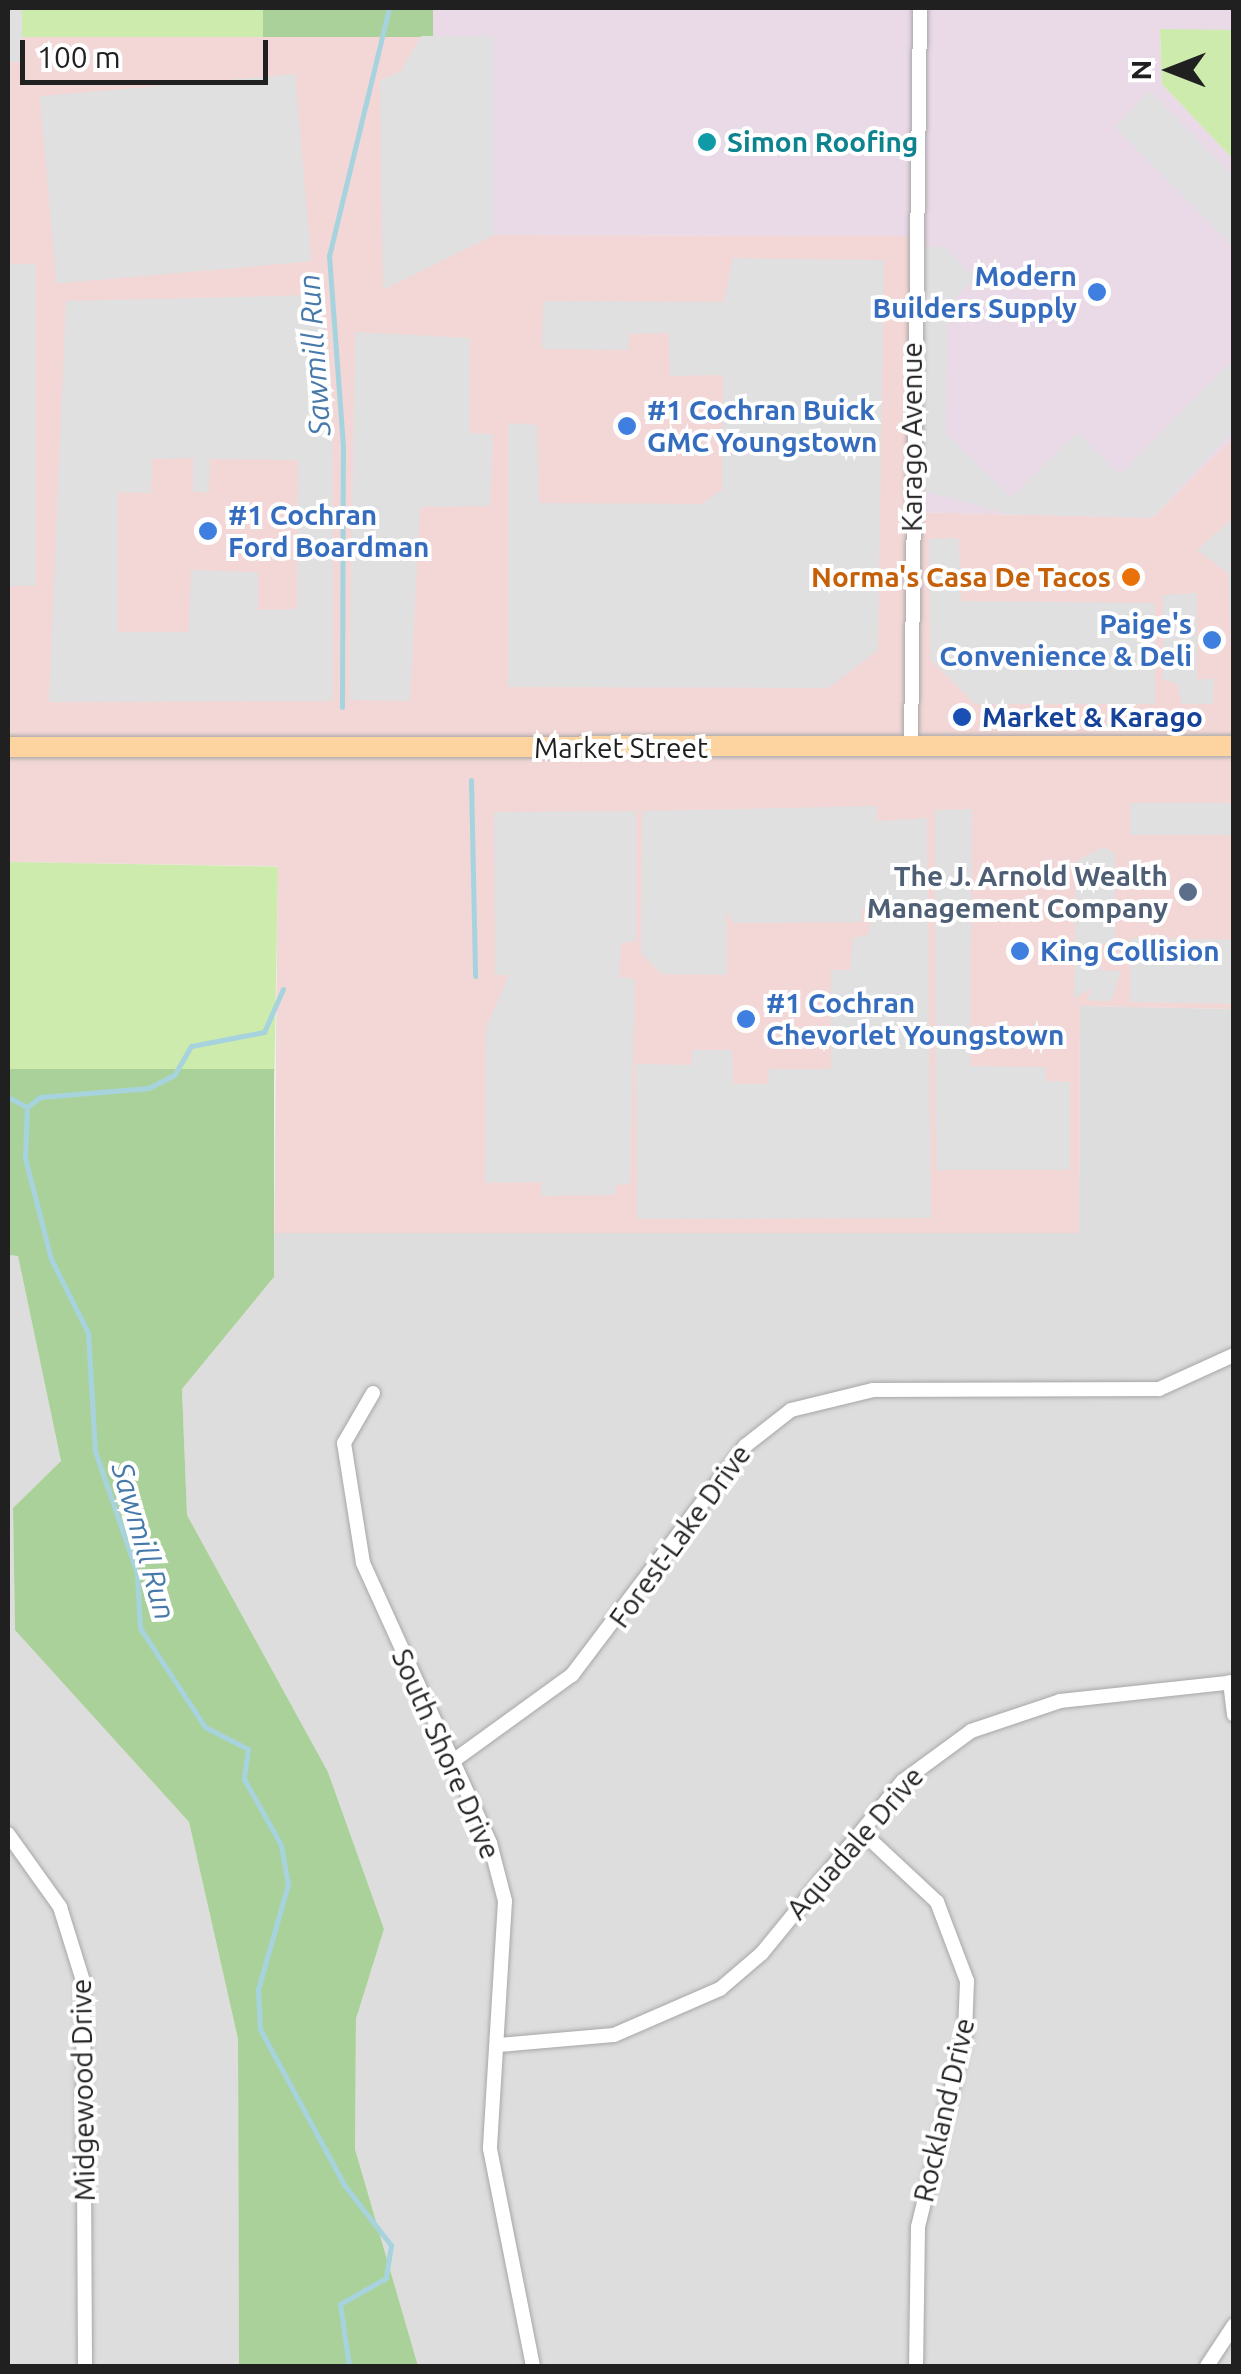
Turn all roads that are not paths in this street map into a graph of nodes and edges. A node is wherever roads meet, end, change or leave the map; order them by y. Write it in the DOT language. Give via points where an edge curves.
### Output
graph roads {
  1 [pos="920,8"];
  2 [pos="911,746"];
  3 [pos="1234,746"];
  4 [pos="8,748"];
  5 [pos="1234,1355"];
  6 [pos="373,1393"];
  7 [pos="1232,1682"];
  8 [pos="1234,1715"];
  9 [pos="453,1761"];
  10 [pos="862,1832"];
  11 [pos="8,1834"];
  12 [pos="499,2045"];
  13 [pos="1234,2326"];
  14 [pos="85,2366"];
  15 [pos="534,2366"];
  16 [pos="916,2366"];
  17 [pos="1207,2366"];
  1 -- 2 [label="street, Karago Avenue"];
  2 -- 3 [label="main road, Market Street"];
  2 -- 4 [label="main road, Market Street"];
  5 -- 9 [label="street, Forest-Lake Drive" via="1159,1389 873,1390 792,1410 745,1446 572,1676"];
  6 -- 9 [label="street, South Shore Drive" via="344,1443 354,1527 379,1607"];
  7 -- 8 [label="street"];
  7 -- 10 [label="street, Aquadale Drive" via="1060,1701 992,1721 920,1766"];
  9 -- 12 [label="street, South Shore Drive" via="504,1901"];
  10 -- 12 [label="street, Aquadale Drive" via="762,1953 702,2000 614,2035"];
  10 -- 16 [label="street, Rockland Drive" via="938,1902 967,1980 965,2034 918,2227"];
  11 -- 14 [label="street, Midgewood Drive" via="60,1908 83,1981"];
  12 -- 15 [label="street, South Shore Drive" via="493,2188"];
  13 -- 17 [label="street"];
}
